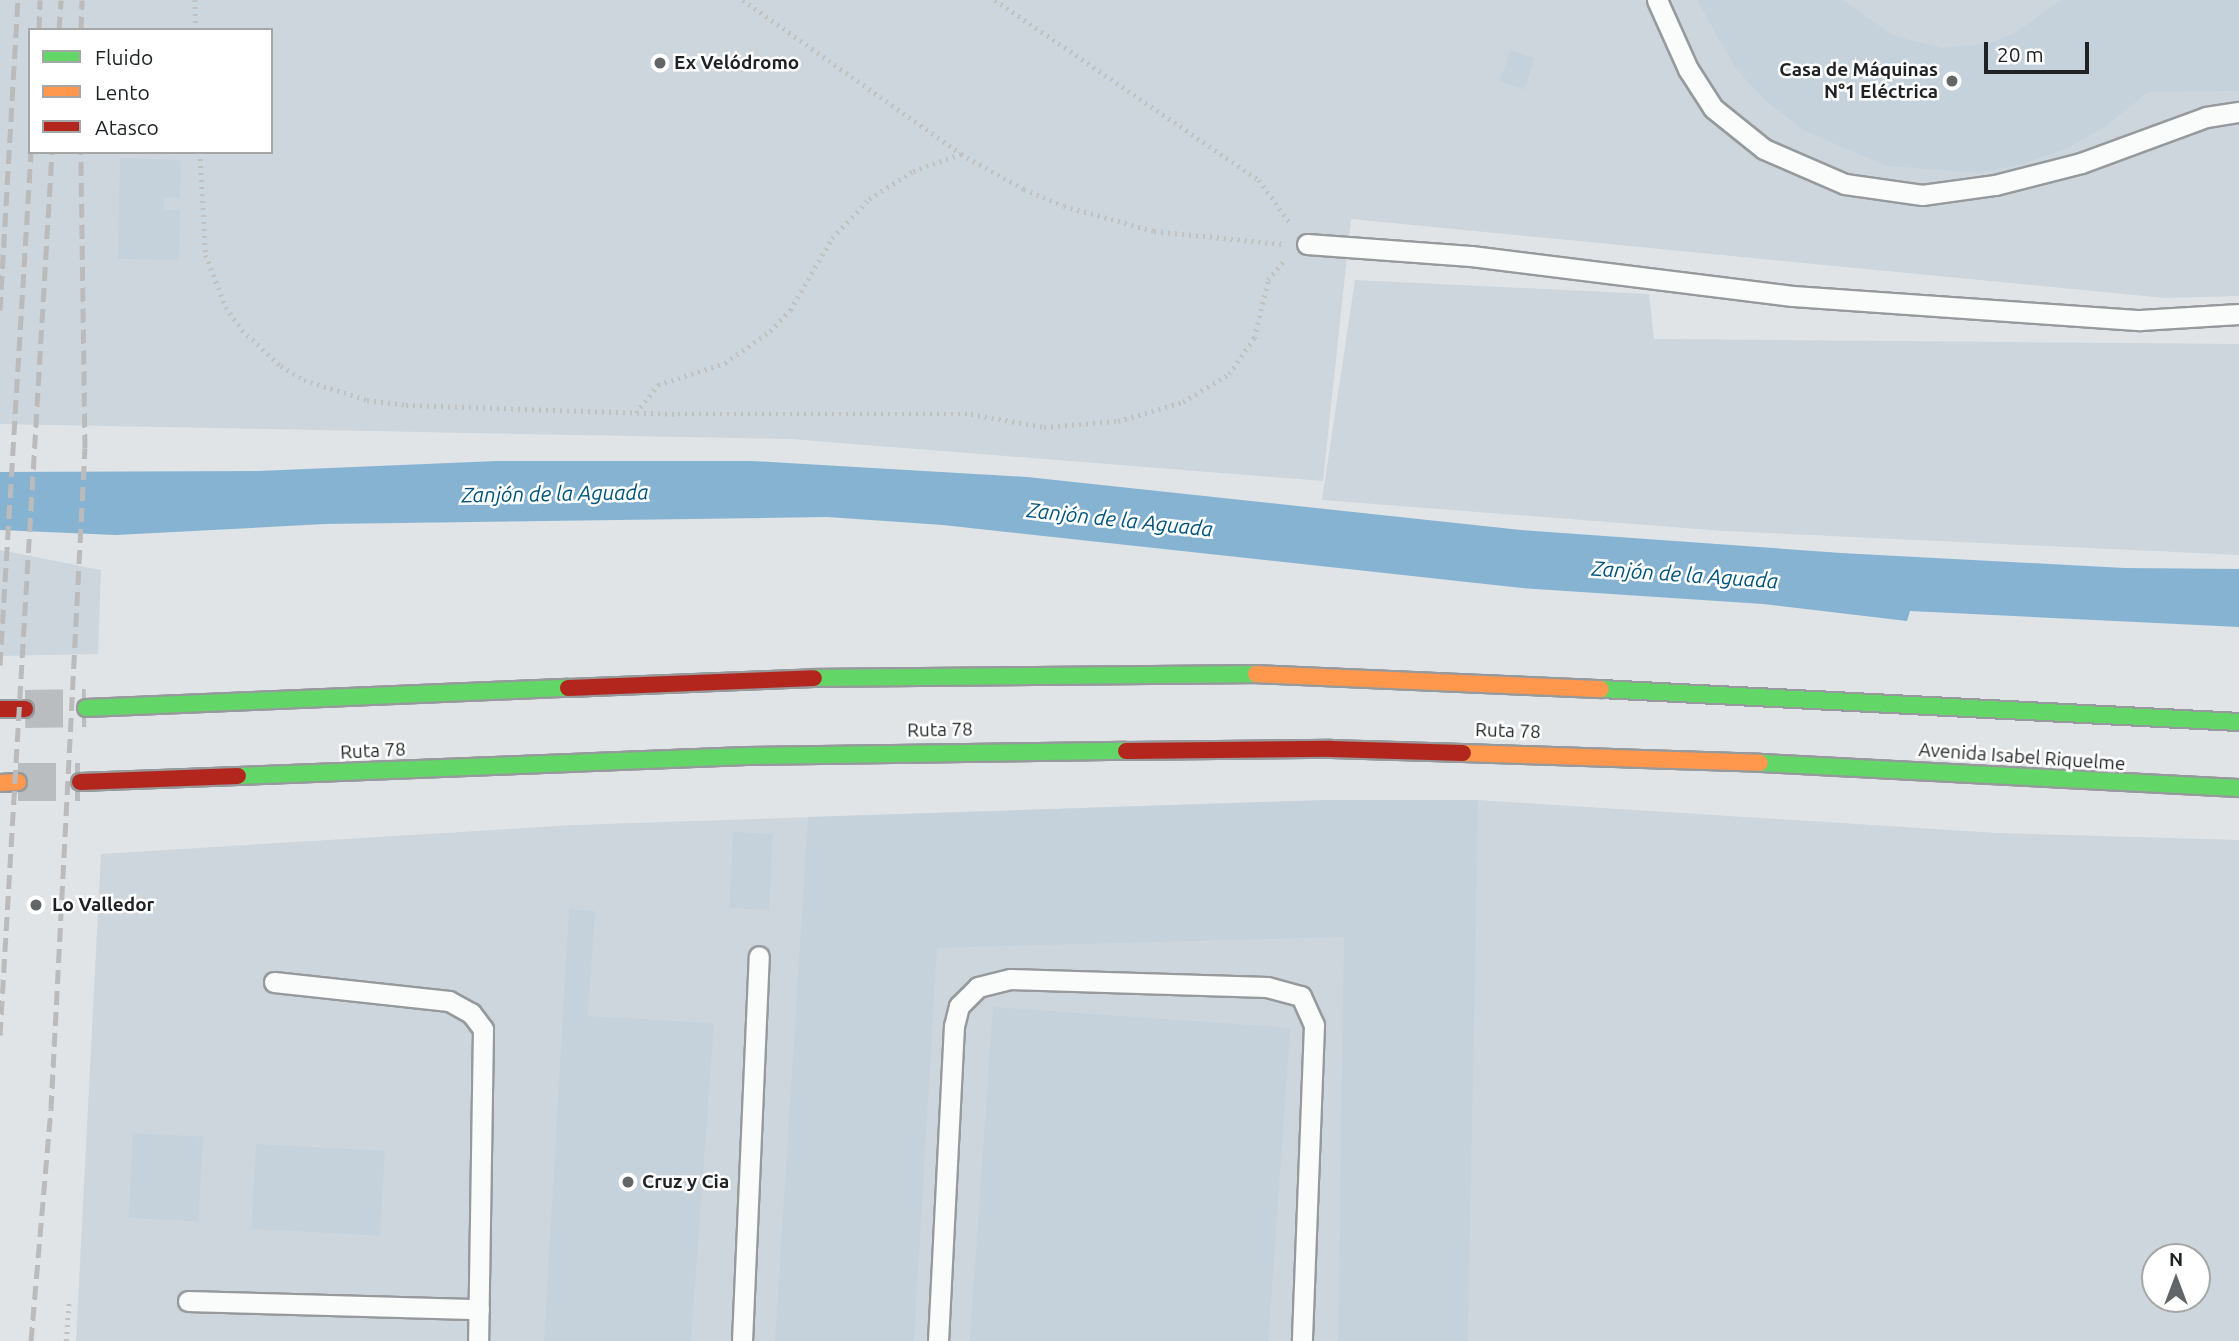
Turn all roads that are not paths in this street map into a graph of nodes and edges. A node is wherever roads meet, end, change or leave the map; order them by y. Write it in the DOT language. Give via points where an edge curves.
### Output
graph roads {
  1 [pos="1657,0"];
  2 [pos="2239,112"];
  3 [pos="1307,244"];
  4 [pos="2239,314"];
  5 [pos="86,708"];
  6 [pos="0,709"];
  7 [pos="25,709"];
  8 [pos="2239,722"];
  9 [pos="1802,764"];
  10 [pos="18,782"];
  11 [pos="80,782"];
  12 [pos="0,783"];
  13 [pos="2239,788"];
  14 [pos="759,956"];
  15 [pos="274,982"];
  16 [pos="188,1301"];
  17 [pos="479,1309"];
  18 [pos="478,1341"];
  19 [pos="742,1341"];
  20 [pos="938,1341"];
  21 [pos="1301,1341"];
  1 -- 2 [label="lane" via="1713,108 1765,149 1845,184 1922,195 1995,185 2081,163 2206,117"];
  3 -- 4 [label="lane" via="1471,256 1821,298 2140,320"];
  5 -- 8 [label="highway" via="676,681 1302,674"];
  6 -- 7 [label="highway"];
  9 -- 11 [label="highway, Ruta 78" via="1331,748 970,750"];
  9 -- 13 [label="highway, Avenida Isabel Riquelme"];
  10 -- 12 [label="highway"];
  14 -- 19 [label="lane"];
  15 -- 17 [label="lane" via="449,1001 471,1013 483,1029"];
  16 -- 17 [label="lane"];
  17 -- 18 [label="lane"];
  20 -- 21 [label="lane" via="954,1026 960,1006 978,987 1010,979 1267,987 1301,996 1314,1025"];
}
